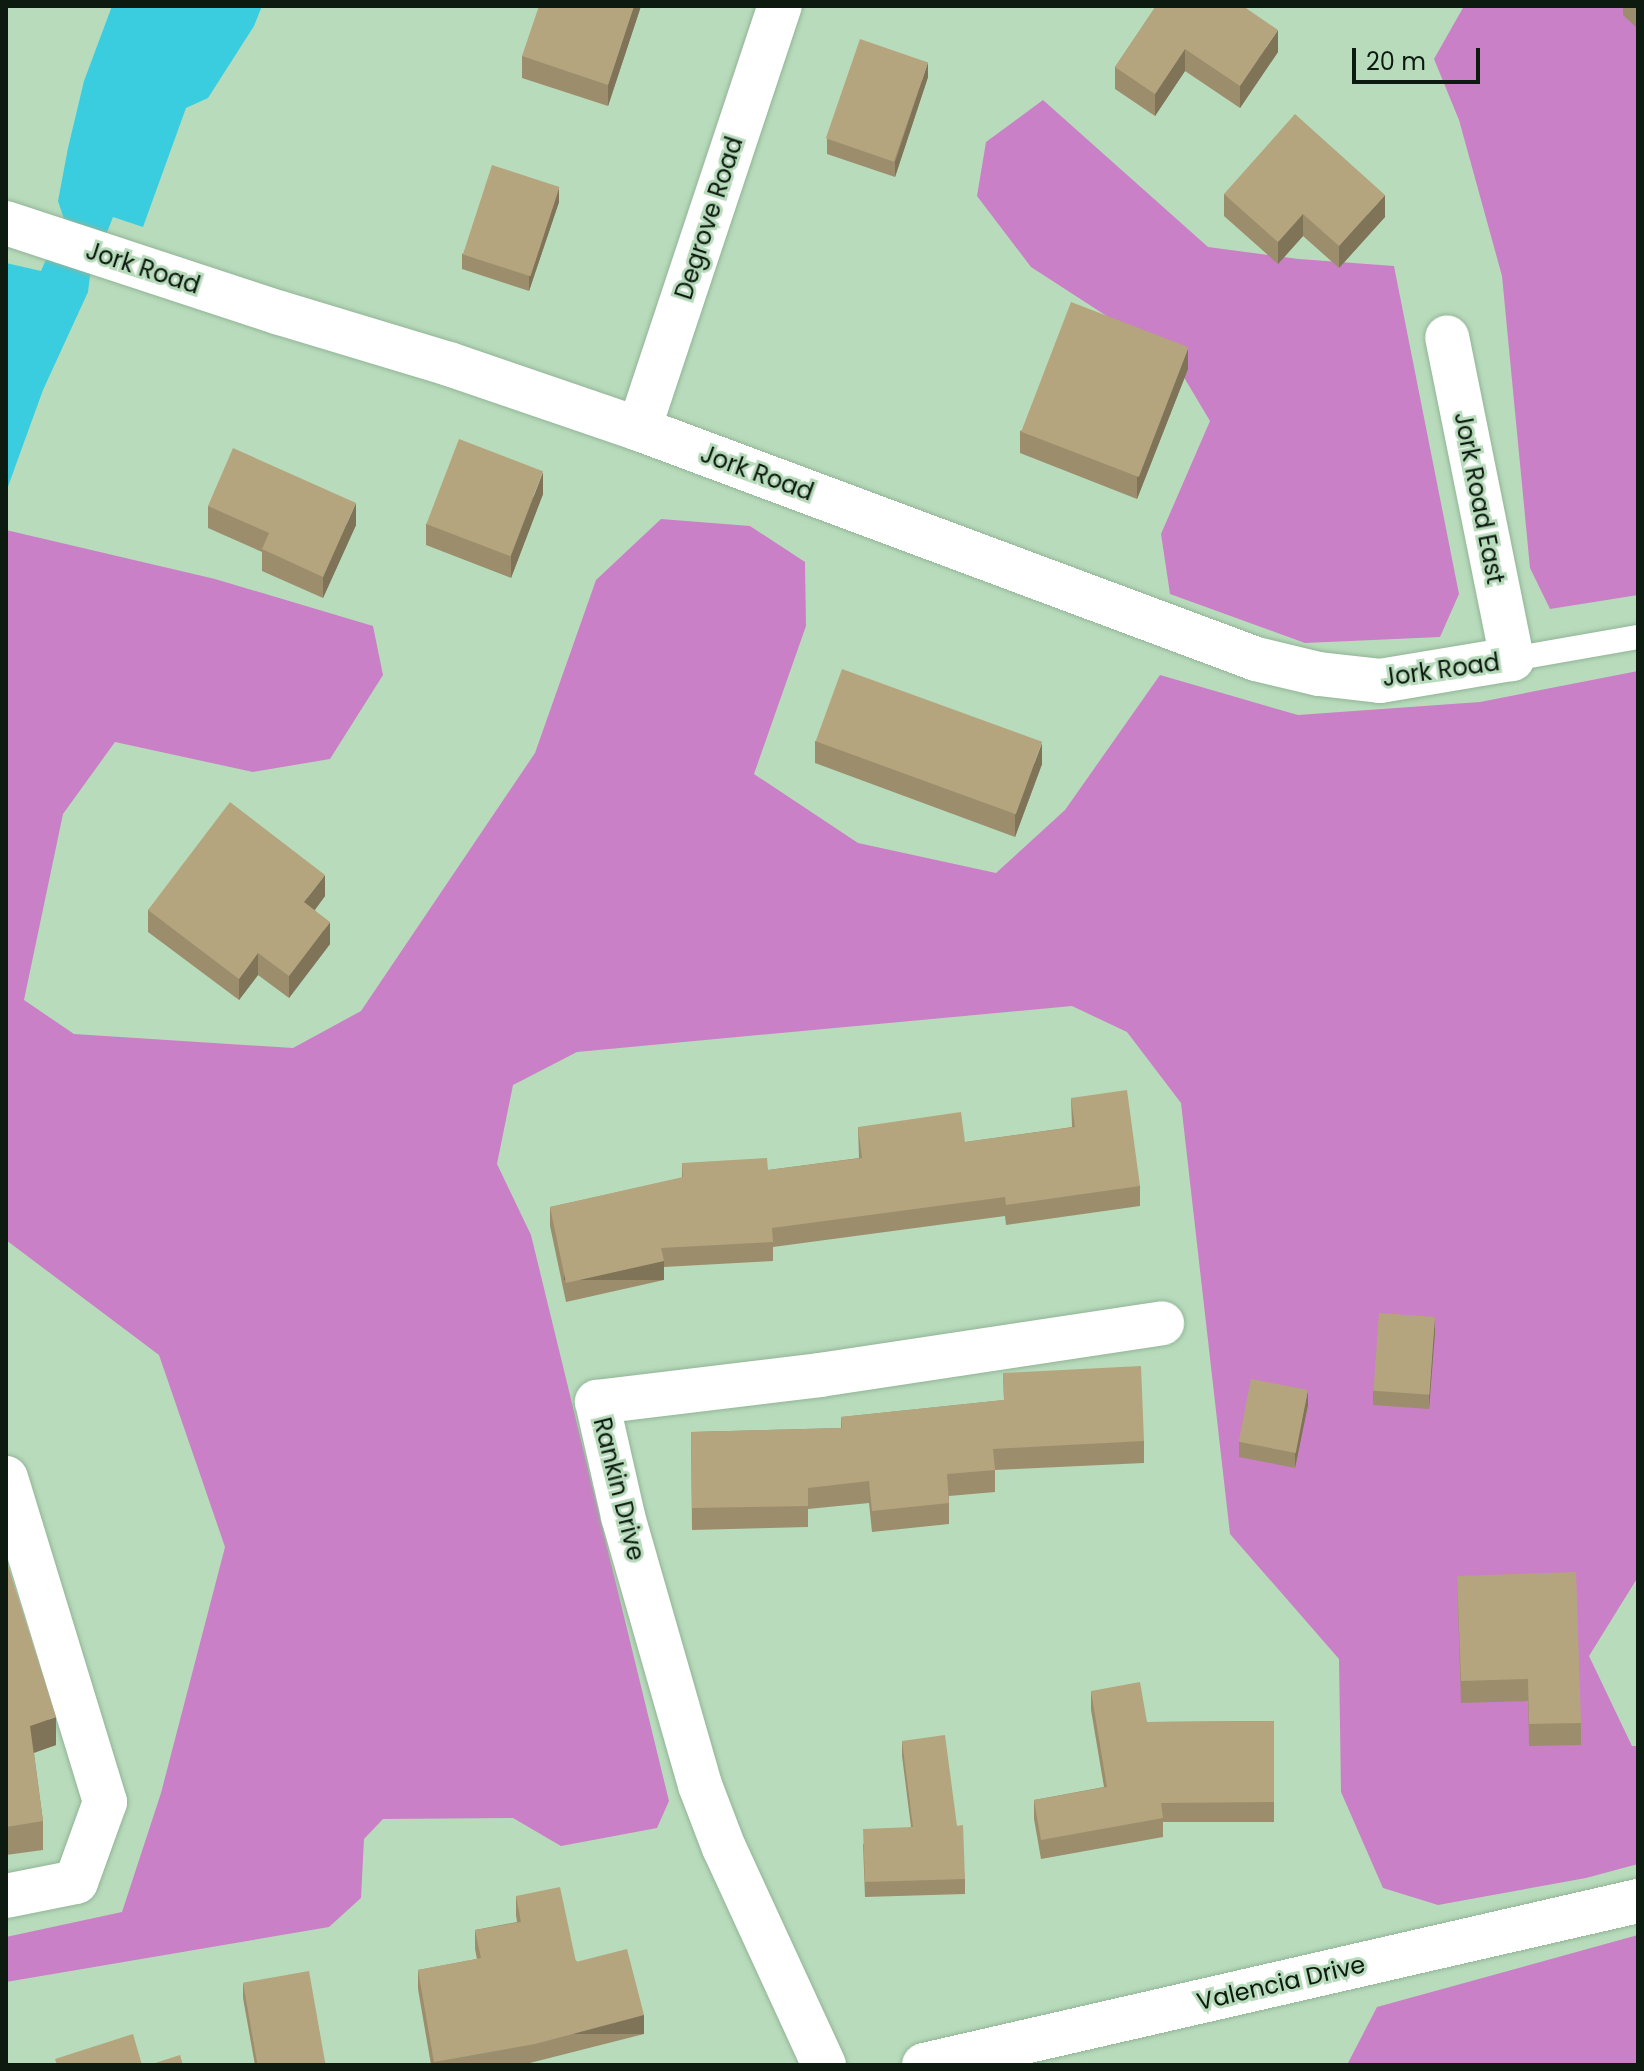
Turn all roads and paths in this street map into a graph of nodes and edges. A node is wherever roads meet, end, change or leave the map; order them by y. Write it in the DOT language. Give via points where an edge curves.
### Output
graph roads {
  1 [pos="780,6"];
  2 [pos="6,223"];
  3 [pos="1447,337"];
  4 [pos="639,429"];
  5 [pos="1638,637"];
  6 [pos="1512,659"];
  7 [pos="1162,1323"];
  8 [pos="6,1478"];
  9 [pos="6,1896"];
  10 [pos="1638,1901"];
  11 [pos="824,2065"];
  12 [pos="924,2065"];
  1 -- 4 [label="street, Degrove Road"];
  2 -- 4 [label="street, Jork Road"];
  3 -- 6 [label="street, Jork Road East"];
  4 -- 6 [label="street, Jork Road" via="1256,659 1380,681"];
  5 -- 6 [label="lane"];
  7 -- 11 [label="street, Rankin Drive" via="820,1375 597,1402 623,1516 700,1785"];
  8 -- 9 [label="street" via="105,1802 76,1882"];
  10 -- 12 [label="street, Valencia Drive"];
}
